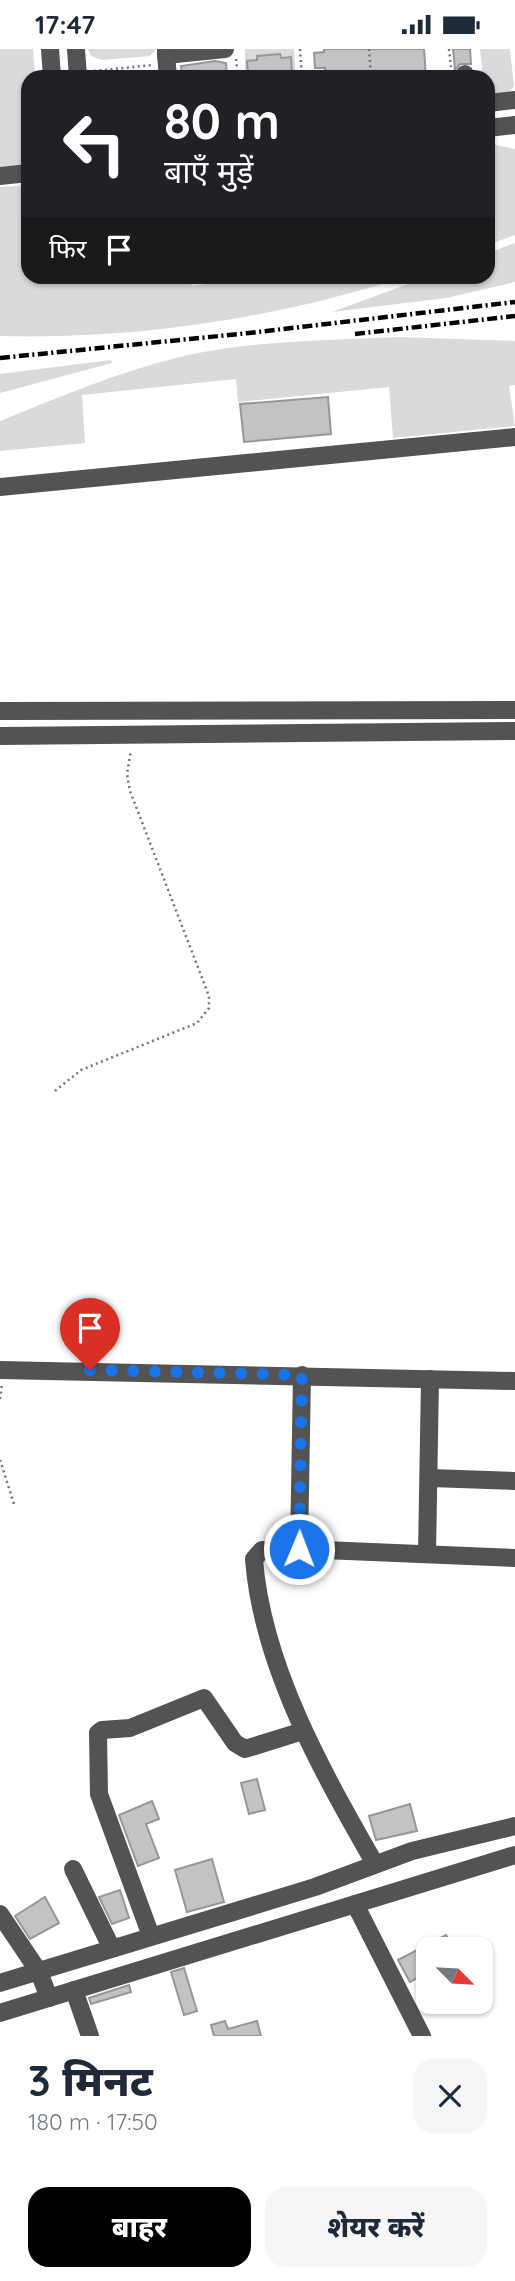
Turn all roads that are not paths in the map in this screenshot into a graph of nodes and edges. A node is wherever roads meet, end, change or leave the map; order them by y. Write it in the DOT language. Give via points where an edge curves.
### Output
graph roads {
  1 [pos="50,49"];
  2 [pos="76,49"];
  3 [pos="225,49"];
  4 [pos="167,61"];
  5 [pos="52,70"];
  6 [pos="78,70"];
  7 [pos="515,100"];
  8 [pos="495,102"];
  9 [pos="513,127"];
  10 [pos="495,128"];
  11 [pos="21,174"];
  12 [pos="0,176"];
  13 [pos="515,437"];
  14 [pos="0,487"];
  15 [pos="515,710"];
  16 [pos="0,711"];
  17 [pos="515,731"];
  18 [pos="0,737"];
  19 [pos="0,1370"];
  20 [pos="302,1375"];
  21 [pos="430,1379"];
  22 [pos="515,1381"];
  23 [pos="430,1478"];
  24 [pos="515,1481"];
  25 [pos="299,1549"];
  26 [pos="427,1554"];
  27 [pos="515,1559"];
  28 [pos="303,1731"];
  29 [pos="515,1826"];
  30 [pos="515,1855"];
  31 [pos="375,1864"];
  32 [pos="74,1869"];
  33 [pos="355,1904"];
  34 [pos="0,1914"];
  35 [pos="150,1936"];
  36 [pos="111,1947"];
  37 [pos="39,1972"];
  38 [pos="0,1983"];
  39 [pos="74,1990"];
  40 [pos="49,1998"];
  41 [pos="0,2013"];
  42 [pos="90,2036"];
  43 [pos="422,2036"];
  1 -- 5 [label="street"];
  2 -- 6 [label="street"];
  3 -- 4 [label="street"];
  7 -- 8 [label="street"];
  9 -- 10 [label="street"];
  11 -- 12 [label="street"];
  13 -- 14 [label="street"];
  15 -- 16 [label="street"];
  17 -- 18 [label="street"];
  19 -- 20 [label="street"];
  20 -- 21 [label="street"];
  20 -- 25 [label="street"];
  21 -- 22 [label="street"];
  21 -- 23 [label="street"];
  23 -- 24 [label="street"];
  23 -- 26 [label="street"];
  25 -- 26 [label="street"];
  25 -- 28 [label="street" via="262,1551 254,1559 270,1635"];
  26 -- 27 [label="street"];
  28 -- 31 [label="street"];
  28 -- 35 [label="street" via="245,1749 235,1743 204,1698 140,1725 98,1733 99,1794"];
  29 -- 31 [label="street"];
  30 -- 33 [label="street"];
  31 -- 35 [label="street" via="315,1887"];
  32 -- 36 [label="street"];
  33 -- 39 [label="street"];
  33 -- 43 [label="street"];
  34 -- 37 [label="street"];
  35 -- 36 [label="street"];
  36 -- 37 [label="street"];
  37 -- 38 [label="street"];
  37 -- 40 [label="street"];
  39 -- 40 [label="street"];
  39 -- 42 [label="street"];
  40 -- 41 [label="street"];
}
